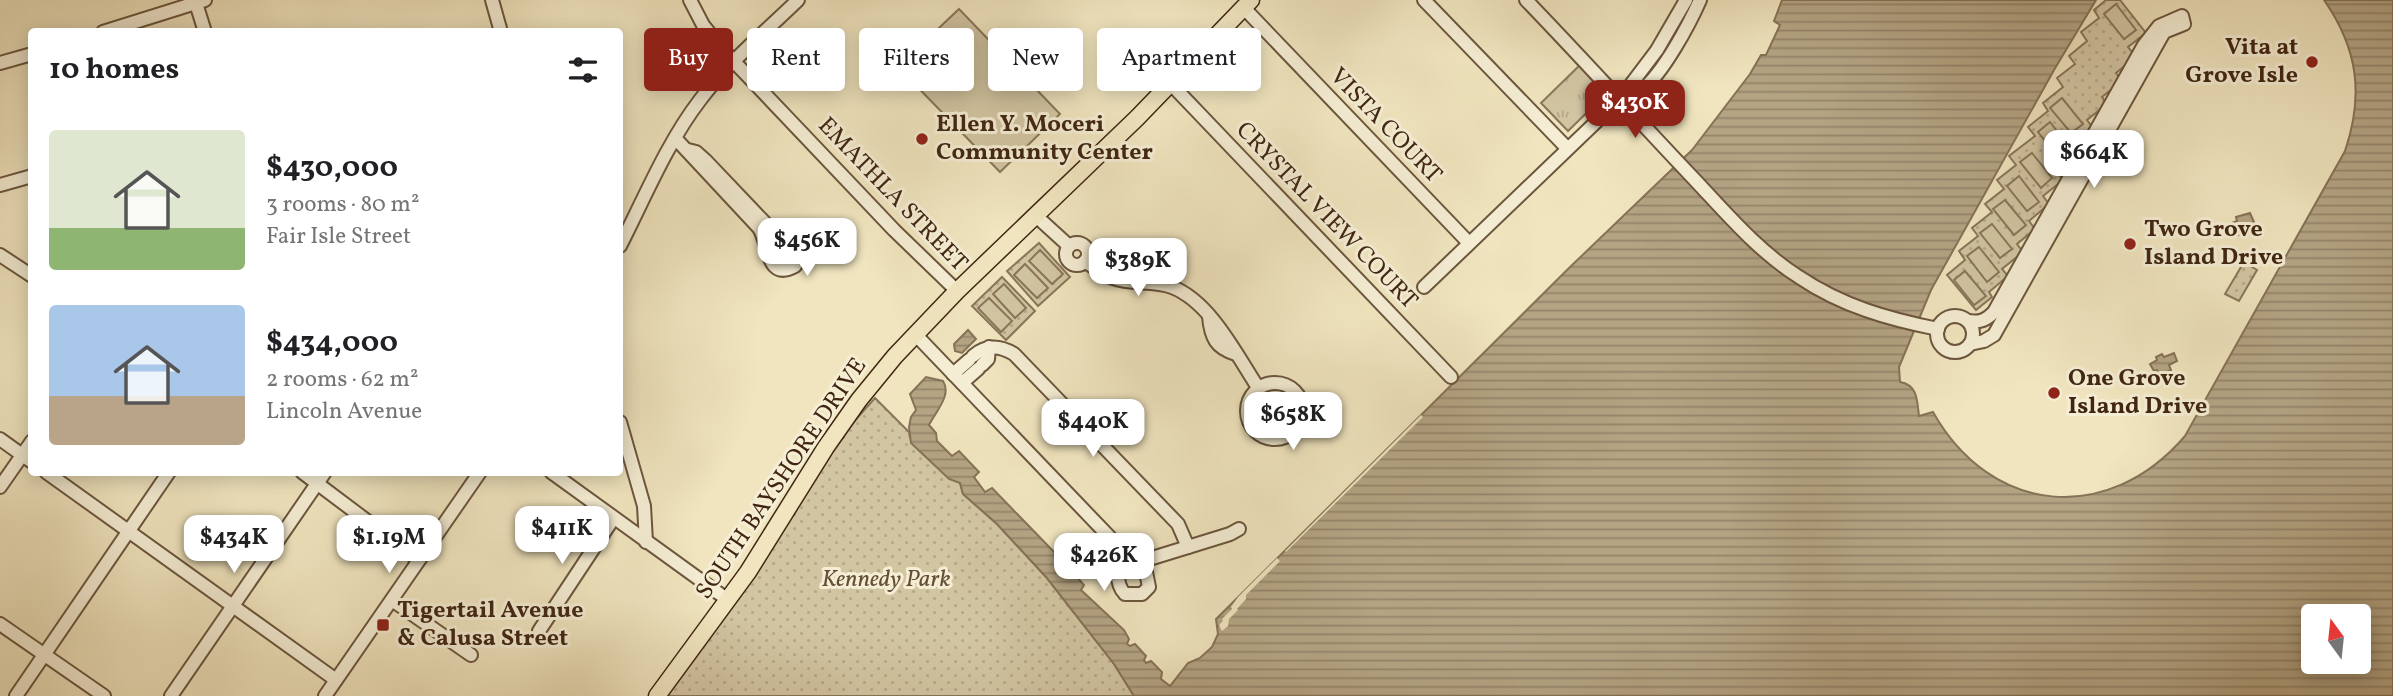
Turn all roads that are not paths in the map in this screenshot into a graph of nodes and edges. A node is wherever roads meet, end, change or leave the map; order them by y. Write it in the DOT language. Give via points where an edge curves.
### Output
graph roads {
  1 [pos="492,0"];
  2 [pos="690,0"];
  3 [pos="798,0"];
  4 [pos="1424,0"];
  5 [pos="1526,0"];
  6 [pos="1686,0"];
  7 [pos="1700,0"];
  8 [pos="199,1"];
  9 [pos="1247,4"];
  10 [pos="115,28"];
  11 [pos="204,28"];
  12 [pos="500,28"];
  13 [pos="1224,28"];
  14 [pos="28,55"];
  15 [pos="734,62"];
  16 [pos="0,63"];
  17 [pos="1162,91"];
  18 [pos="1178,91"];
  19 [pos="1620,99"];
  20 [pos="676,139"];
  21 [pos="1567,148"];
  22 [pos="688,150"];
  23 [pos="28,177"];
  24 [pos="0,185"];
  25 [pos="1035,215"];
  26 [pos="623,240"];
  27 [pos="1469,243"];
  28 [pos="1,259"];
  29 [pos="28,274"];
  30 [pos="1424,287"];
  31 [pos="957,291"];
  32 [pos="1968,321"];
  33 [pos="1938,329"];
  34 [pos="915,334"];
  35 [pos="1970,344"];
  36 [pos="1451,377"];
  37 [pos="958,378"];
  38 [pos="1259,388"];
  39 [pos="623,432"];
  40 [pos="0,439"];
  41 [pos="27,459"];
  42 [pos="52,476"];
  43 [pos="166,476"];
  44 [pos="307,476"];
  45 [pos="322,476"];
  46 [pos="477,476"];
  47 [pos="556,476"];
  48 [pos="317,484"];
  49 [pos="0,487"];
  50 [pos="613,519"];
  51 [pos="1239,529"];
  52 [pos="129,532"];
  53 [pos="646,542"];
  54 [pos="1188,547"];
  55 [pos="1121,549"];
  56 [pos="419,560"];
  57 [pos="1140,565"];
  58 [pos="392,600"];
  59 [pos="728,600"];
  60 [pos="232,606"];
  61 [pos="0,624"];
  62 [pos="539,631"];
  63 [pos="46,655"];
  64 [pos="471,655"];
  65 [pos="336,680"];
  66 [pos="16,696"];
  67 [pos="104,696"];
  68 [pos="171,696"];
  69 [pos="325,696"];
  70 [pos="657,696"];
  1 -- 12 [label="street"];
  2 -- 15 [label="street, EMATHLA STREET" via="703,25"];
  3 -- 15 [label="street"];
  4 -- 21 [label="street"];
  5 -- 19 [label="street"];
  6 -- 19 [label="street" via="1662,43"];
  7 -- 19 [label="street" via="1654,75 1641,90"];
  8 -- 10 [label="street"];
  8 -- 11 [label="street"];
  9 -- 13 [label="main road, SOUTH BAYSHORE DRIVE"];
  9 -- 27 [label="street, VISTA COURT"];
  14 -- 16 [label="street"];
  15 -- 20 [label="street" via="698,103"];
  15 -- 31 [label="street, EMATHLA STREET"];
  17 -- 25 [label="main road, SOUTH BAYSHORE DRIVE"];
  18 -- 36 [label="street, CRYSTAL VIEW COURT"];
  19 -- 21 [label="street"];
  19 -- 33 [label="street" via="1771,258 1857,308"];
  20 -- 22 [label="street"];
  20 -- 26 [label="street"];
  21 -- 27 [label="street"];
  22 -- 22 [label="street" via="762,233 771,264 782,270 795,266 798,259 792,240 767,225 696,152"];
  23 -- 24 [label="street"];
  25 -- 31 [label="main road, SOUTH BAYSHORE DRIVE"];
  25 -- 38 [label="street" via="1069,246 1070,262 1079,265 1085,261 1113,278 1174,288 1193,301 1219,327"];
  27 -- 30 [label="street"];
  28 -- 29 [label="street"];
  31 -- 34 [label="main road, SOUTH BAYSHORE DRIVE"];
  32 -- 33 [label="street" via="1951,317"];
  32 -- 35 [label="street" via="1973,332"];
  32 -- 35 [label="street" via="1977,322 1994,312 2144,45 2159,26 2182,16 2184,24 2164,32 1994,335"];
  33 -- 35 [label="street" via="1941,345 1950,352"];
  34 -- 37 [label="street"];
  34 -- 59 [label="main road, SOUTH BAYSHORE DRIVE" via="859,400"];
  37 -- 54 [label="street" via="975,363 980,350 989,347 1011,352 1178,524"];
  37 -- 55 [label="street"];
  38 -- 38 [label="street" via="1247,408 1252,427 1269,439 1294,432 1303,413 1299,396 1281,384"];
  39 -- 53 [label="street" via="644,506"];
  40 -- 41 [label="street"];
  41 -- 49 [label="street"];
  42 -- 52 [label="street"];
  43 -- 52 [label="street"];
  44 -- 48 [label="street"];
  45 -- 48 [label="street"];
  46 -- 56 [label="street"];
  47 -- 50 [label="street"];
  48 -- 56 [label="street"];
  48 -- 60 [label="street"];
  50 -- 53 [label="street"];
  50 -- 62 [label="street"];
  51 -- 54 [label="street"];
  52 -- 60 [label="street"];
  52 -- 63 [label="street"];
  53 -- 59 [label="street"];
  54 -- 57 [label="street"];
  55 -- 57 [label="street"];
  55 -- 57 [label="street" via="1118,582 1125,594 1142,594 1149,587 1149,576"];
  56 -- 58 [label="street"];
  58 -- 64 [label="street"];
  58 -- 65 [label="street"];
  59 -- 70 [label="main road, SOUTH BAYSHORE DRIVE"];
  60 -- 65 [label="street"];
  60 -- 68 [label="street"];
  61 -- 63 [label="street"];
  63 -- 66 [label="street"];
  63 -- 67 [label="street"];
  65 -- 69 [label="street"];
}
